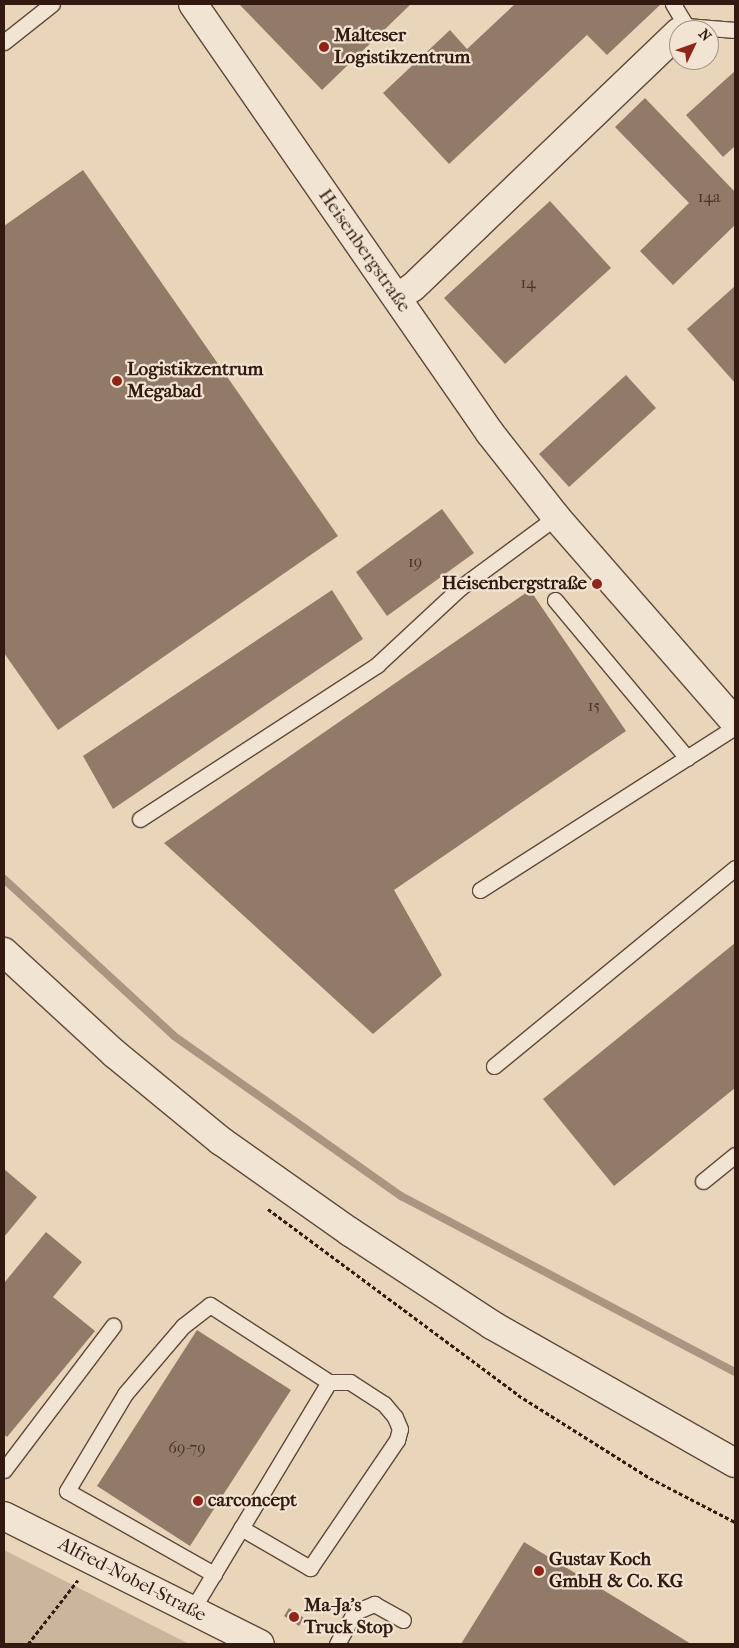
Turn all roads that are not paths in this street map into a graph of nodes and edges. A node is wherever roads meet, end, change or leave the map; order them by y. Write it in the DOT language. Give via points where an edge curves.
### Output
graph roads {
  1 [pos="52,4"];
  2 [pos="193,4"];
  3 [pos="719,28"];
  4 [pos="735,30"];
  5 [pos="669,34"];
  6 [pos="4,42"];
  7 [pos="397,298"];
  8 [pos="556,517"];
  9 [pos="555,600"];
  10 [pos="735,722"];
  11 [pos="735,727"];
  12 [pos="687,758"];
  13 [pos="140,819"];
  14 [pos="735,868"];
  15 [pos="480,890"];
  16 [pos="4,952"];
  17 [pos="494,1066"];
  18 [pos="735,1155"];
  19 [pos="703,1181"];
  20 [pos="113,1326"];
  21 [pos="329,1382"];
  22 [pos="735,1463"];
  23 [pos="4,1470"];
  24 [pos="4,1516"];
  25 [pos="241,1528"];
  26 [pos="214,1574"];
  27 [pos="192,1610"];
  28 [pos="404,1620"];
  29 [pos="260,1644"];
  30 [pos="337,1644"];
  1 -- 6 [label="lane"];
  2 -- 7 [label="street, Heisenbergstraße"];
  3 -- 4 [label="lane"];
  5 -- 7 [label="street" via="413,287"];
  7 -- 8 [label="street, Heisenbergstraße" via="490,433"];
  8 -- 10 [label="street, Heisenbergstraße"];
  8 -- 13 [label="lane" via="461,587 376,664"];
  9 -- 12 [label="lane"];
  11 -- 12 [label="lane"];
  12 -- 15 [label="lane"];
  14 -- 17 [label="lane"];
  16 -- 22 [label="street" via="114,1054 221,1141 358,1238 492,1325"];
  18 -- 19 [label="lane"];
  20 -- 23 [label="lane"];
  21 -- 25 [label="lane"];
  21 -- 25 [label="lane" via="350,1382 384,1404 395,1416 400,1429 397,1440 310,1568"];
  21 -- 26 [label="lane" via="210,1305 183,1326 126,1394 67,1491"];
  24 -- 27 [label="street, Alfred-Nobel-Straße"];
  25 -- 26 [label="lane"];
  26 -- 27 [label="lane"];
  27 -- 29 [label="street, Alfred-Nobel-Straße"];
  28 -- 30 [label="lane" via="374,1604 355,1612"];
}
